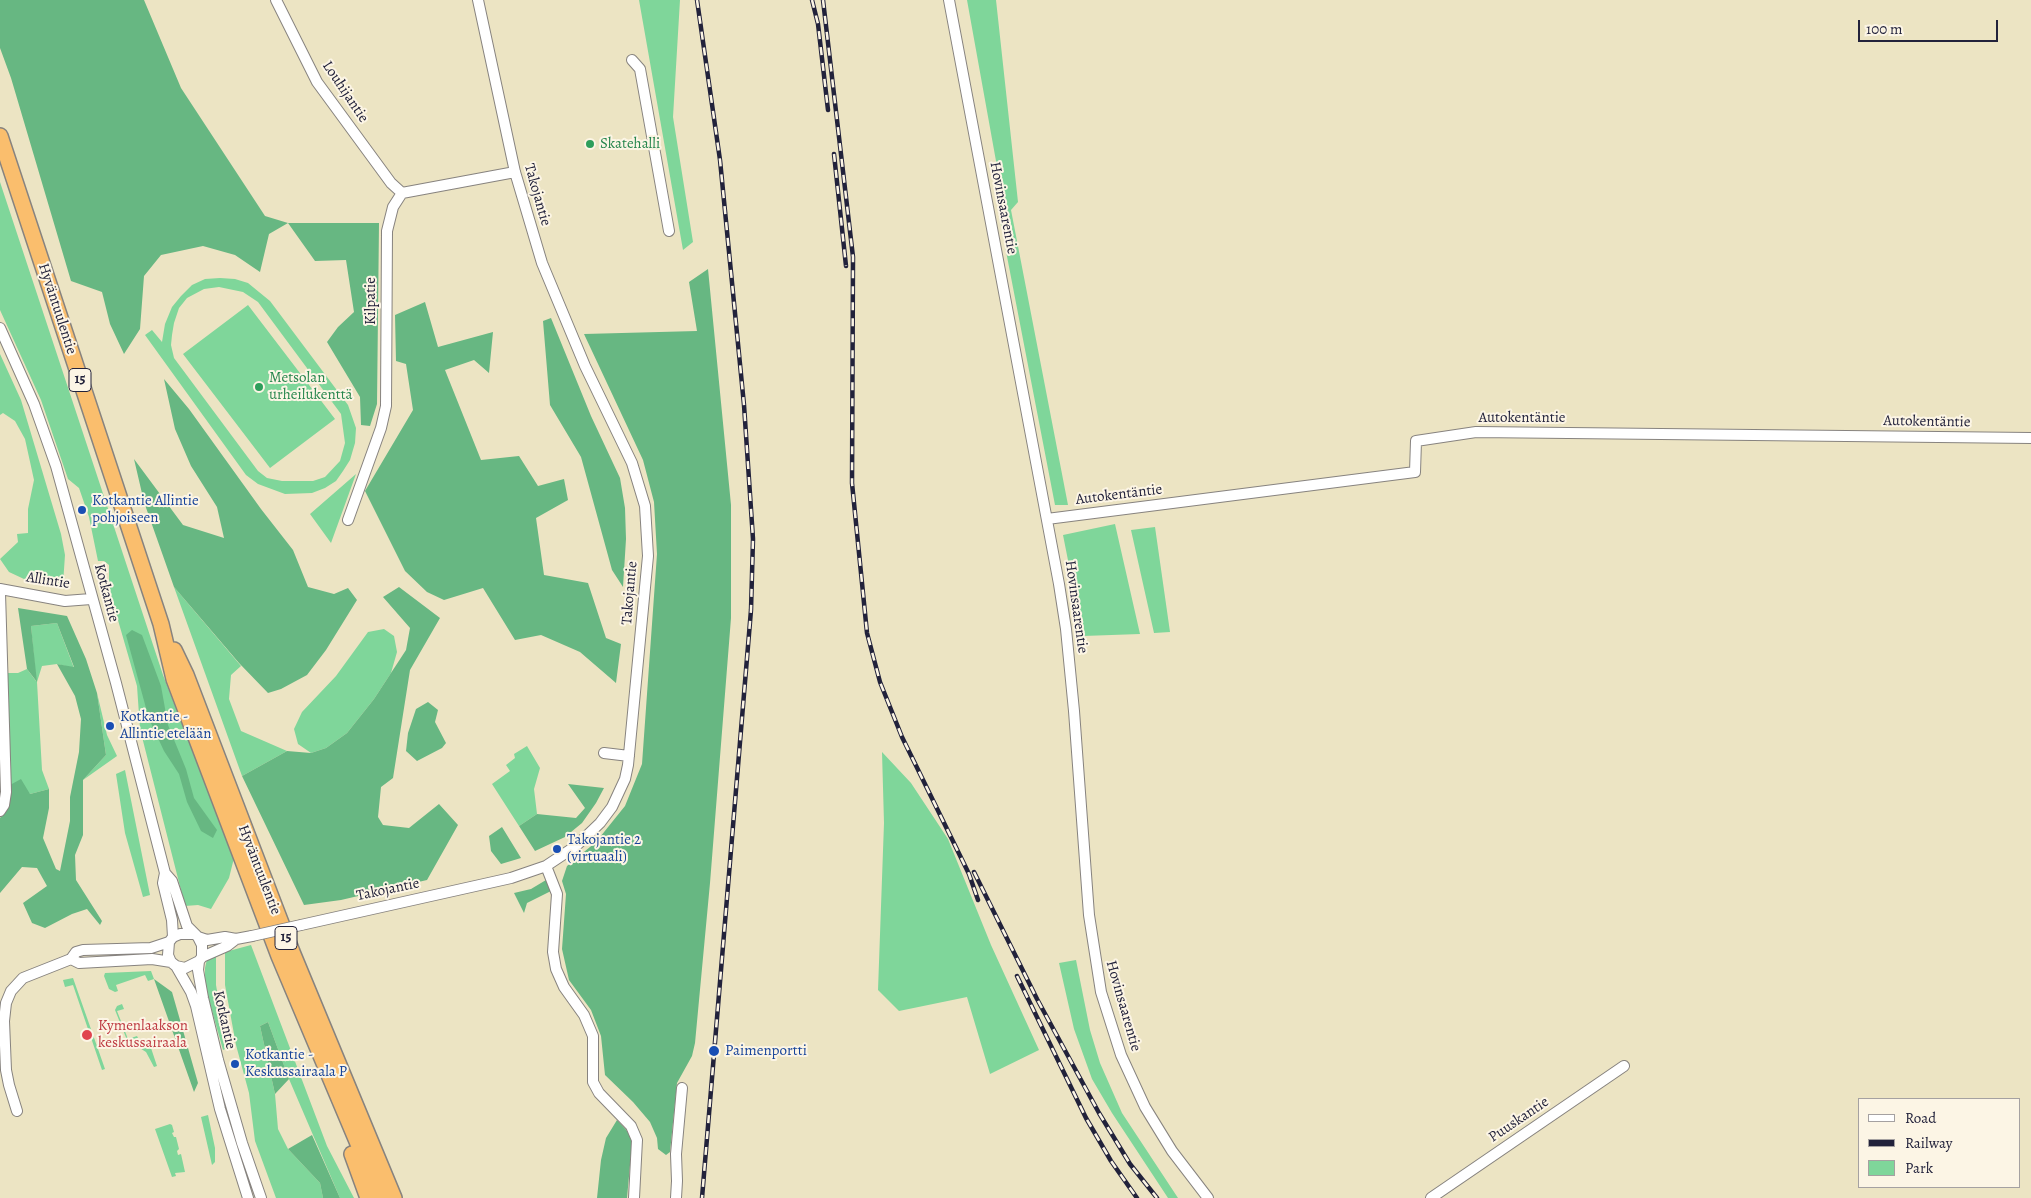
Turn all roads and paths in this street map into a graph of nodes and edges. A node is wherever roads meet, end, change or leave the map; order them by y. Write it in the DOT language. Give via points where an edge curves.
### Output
graph roads {
  1 [pos="276,0"];
  2 [pos="478,0"];
  3 [pos="949,0"];
  4 [pos="632,60"];
  5 [pos="0,136"];
  6 [pos="515,172"];
  7 [pos="402,193"];
  8 [pos="669,231"];
  9 [pos="0,328"];
  10 [pos="2031,438"];
  11 [pos="1047,519"];
  12 [pos="348,520"];
  13 [pos="0,591"];
  14 [pos="91,599"];
  15 [pos="161,624"];
  16 [pos="604,754"];
  17 [pos="629,756"];
  18 [pos="0,811"];
  19 [pos="546,866"];
  20 [pos="165,873"];
  21 [pos="196,936"];
  22 [pos="236,939"];
  23 [pos="171,940"];
  24 [pos="71,959"];
  25 [pos="201,959"];
  26 [pos="174,964"];
  27 [pos="318,1053"];
  28 [pos="1624,1066"];
  29 [pos="682,1088"];
  30 [pos="17,1111"];
  31 [pos="248,1198"];
  32 [pos="262,1198"];
  33 [pos="368,1198"];
  34 [pos="381,1198"];
  35 [pos="394,1198"];
  36 [pos="634,1198"];
  37 [pos="676,1198"];
  38 [pos="1208,1198"];
  39 [pos="1432,1198"];
  1 -- 7 [label="street, Louhijantie" via="317,82 391,183"];
  2 -- 6 [label="street, Takojantie"];
  3 -- 11 [label="street, Hovinsaarentie"];
  4 -- 8 [label="street" via="640,69"];
  5 -- 15 [label="highway, Hyväntuulentie / 15"];
  6 -- 7 [label="street"];
  6 -- 17 [label="street, Takojantie" via="545,272 585,366 632,463 645,506 648,563"];
  7 -- 12 [label="street, Kilpatie" via="393,207 387,231 386,406"];
  9 -- 14 [label="street, Kotkantie" via="34,404 56,466"];
  10 -- 11 [label="street, Autokentäntie" via="1476,432 1416,441 1415,472"];
  11 -- 38 [label="street, Hovinsaarentie" via="1066,629 1088,915 1101,992 1121,1055 1145,1107 1172,1151"];
  13 -- 14 [label="street, Allintie" via="65,601"];
  13 -- 18 [label="street" via="6,792"];
  14 -- 20 [label="street, Kotkantie"];
  15 -- 27 [label="highway, Hyväntuulentie / 15" via="174,679 201,753"];
  15 -- 35 [label="highway, Hyväntuulentie / 15" via="186,675 288,943"];
  16 -- 17 [label="street"];
  17 -- 19 [label="street, Takojantie" via="624,779 608,812 576,846"];
  19 -- 22 [label="street, Takojantie, bridge" via="511,878"];
  19 -- 36 [label="street" via="557,894 553,952 556,969 593,1036 593,1082 632,1126 638,1140"];
  20 -- 21 [label="street, Kotkantie" via="172,881 185,921"];
  20 -- 23 [label="street, Kotkantie" via="163,883 172,920"];
  21 -- 22 [label="street, Takojantie" via="207,940"];
  21 -- 23 [label="street" via="185,933"];
  21 -- 25 [label="street" via="202,944"];
  22 -- 25 [label="street, Takojantie"];
  23 -- 24 [label="street" via="151,948 83,950 76,952"];
  23 -- 26 [label="street" via="167,950"];
  24 -- 26 [label="street" via="79,963 152,959"];
  24 -- 30 [label="street" via="23,978 11,991 6,1003 6,1070"];
  25 -- 26 [label="street" via="185,968"];
  25 -- 32 [label="street, Kotkantie" via="198,970 218,1060"];
  26 -- 31 [label="street, Kotkantie" via="196,1006 220,1109"];
  27 -- 33 [label="highway"];
  27 -- 34 [label="highway, Hyväntuulentie / 15"];
  28 -- 39 [label="street, Puuskantie"];
  29 -- 37 [label="street" via="676,1152"];
}
